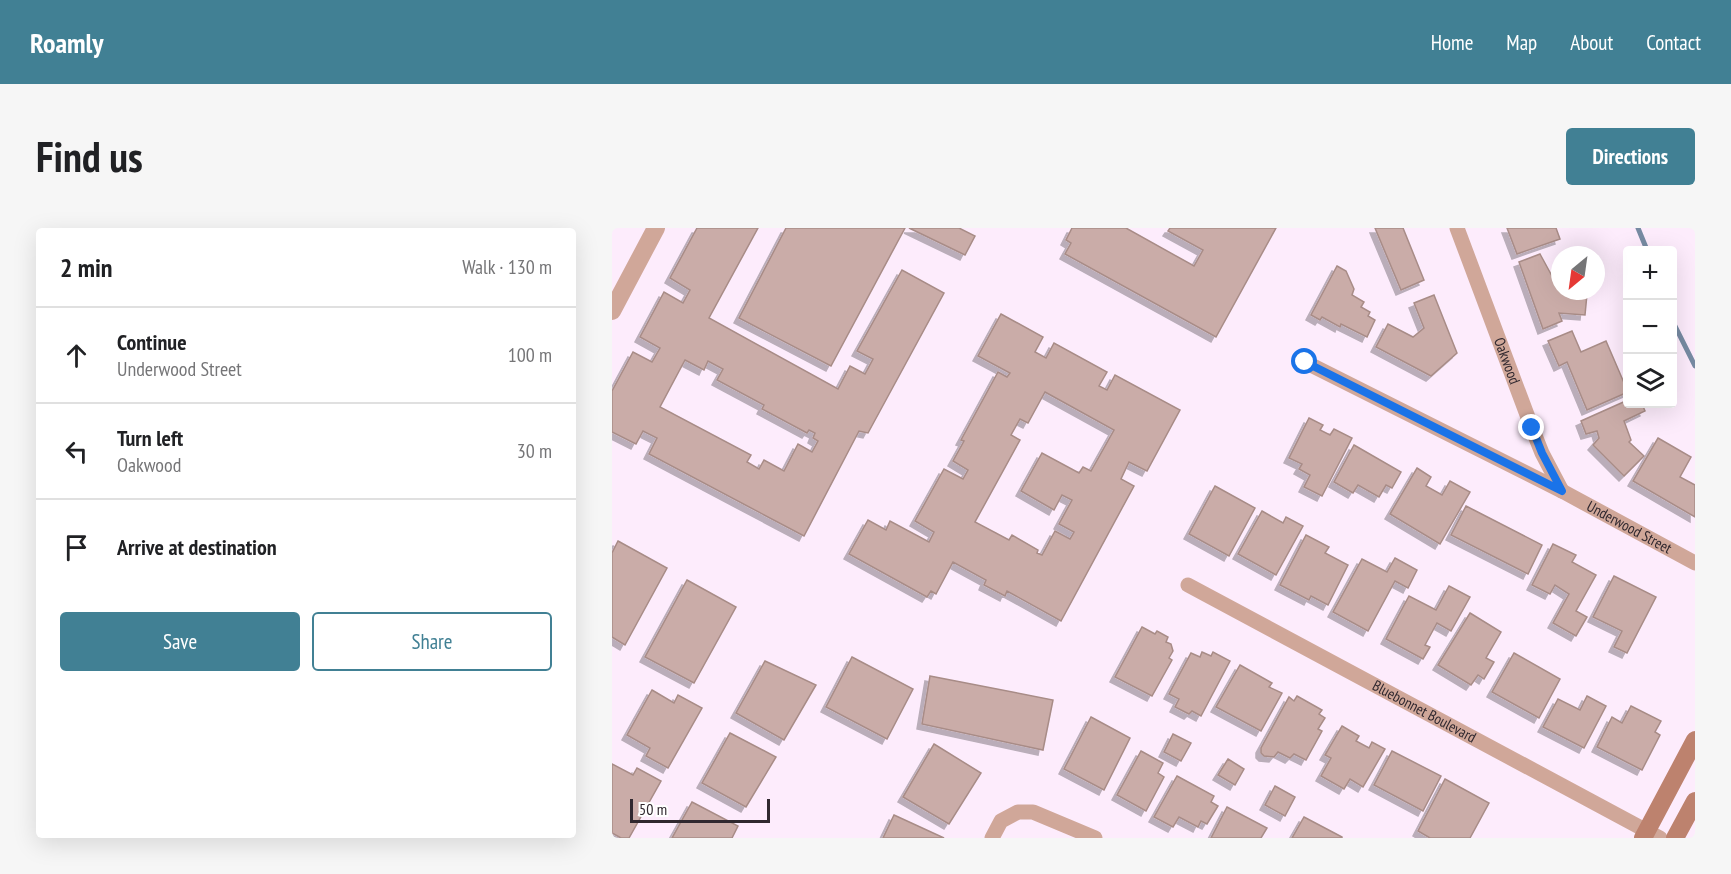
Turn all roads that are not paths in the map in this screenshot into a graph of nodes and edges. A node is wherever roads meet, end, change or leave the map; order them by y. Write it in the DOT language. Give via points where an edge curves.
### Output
graph roads {
  1 [pos="656,228"];
  2 [pos="1457,228"];
  3 [pos="612,310"];
  4 [pos="1305,362"];
  5 [pos="1562,491"];
  6 [pos="1695,564"];
  7 [pos="1188,585"];
  8 [pos="1695,740"];
  9 [pos="1695,801"];
  10 [pos="1650,836"];
  11 [pos="992,838"];
  12 [pos="1095,838"];
  13 [pos="1675,838"];
  1 -- 3 [label="street"];
  2 -- 5 [label="street, Oakwood" via="1535,436"];
  4 -- 5 [label="street, Underwood Street"];
  5 -- 6 [label="street, Underwood Street"];
  7 -- 10 [label="street, Bluebonnet Boulevard"];
  8 -- 10 [label="main road"];
  9 -- 13 [label="main road"];
  11 -- 12 [label="street" via="1001,821 1018,812 1033,812"];
}
